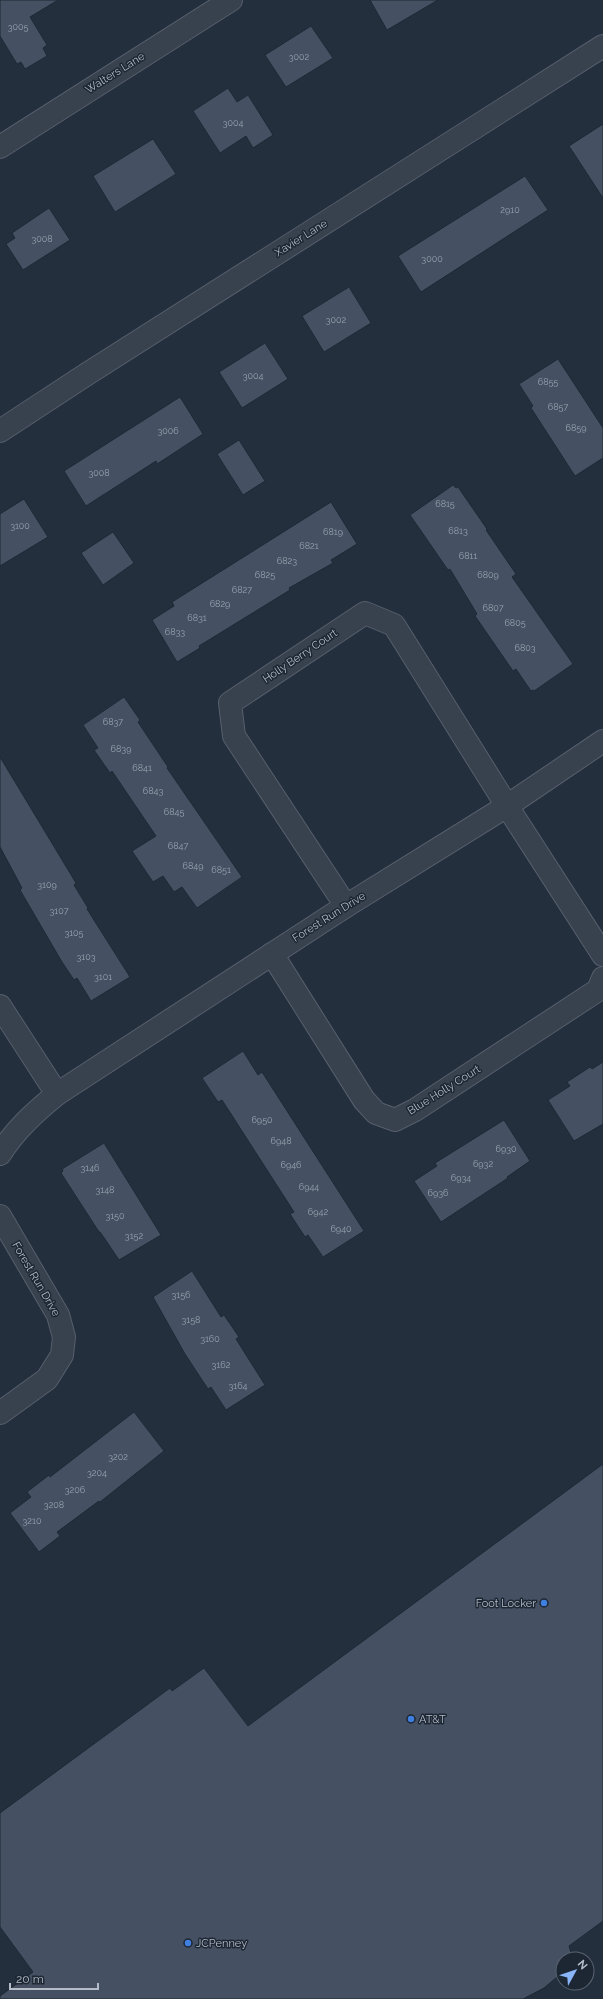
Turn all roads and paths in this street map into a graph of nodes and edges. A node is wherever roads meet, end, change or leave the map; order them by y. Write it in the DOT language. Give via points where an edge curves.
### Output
graph roads {
  1 [pos="231,0"];
  2 [pos="603,46"];
  3 [pos="0,147"];
  4 [pos="0,431"];
  5 [pos="603,741"];
  6 [pos="507,806"];
  7 [pos="346,906"];
  8 [pos="272,954"];
  9 [pos="603,955"];
  10 [pos="603,978"];
  11 [pos="0,1006"];
  12 [pos="57,1094"];
  13 [pos="0,1154"];
  14 [pos="0,1216"];
  15 [pos="0,1413"];
  1 -- 3 [label="street, Walters Lane"];
  2 -- 4 [label="street, Xavier Lane" via="93,369"];
  5 -- 6 [label="street, Forest Run Drive"];
  6 -- 7 [label="street, Forest Run Drive"];
  6 -- 7 [label="street, Holly Berry Court" via="394,625 365,613 230,703 234,736"];
  6 -- 9 [label="street"];
  7 -- 8 [label="street, Forest Run Drive"];
  8 -- 10 [label="street, Blue Holly Court" via="364,1100 376,1113 396,1120 598,990"];
  8 -- 12 [label="street, Forest Run Drive"];
  11 -- 12 [label="street"];
  12 -- 13 [label="street, Forest Run Drive" via="30,1116"];
  14 -- 15 [label="street, Forest Run Drive" via="58,1314 64,1338 62,1355 47,1379"];
}
